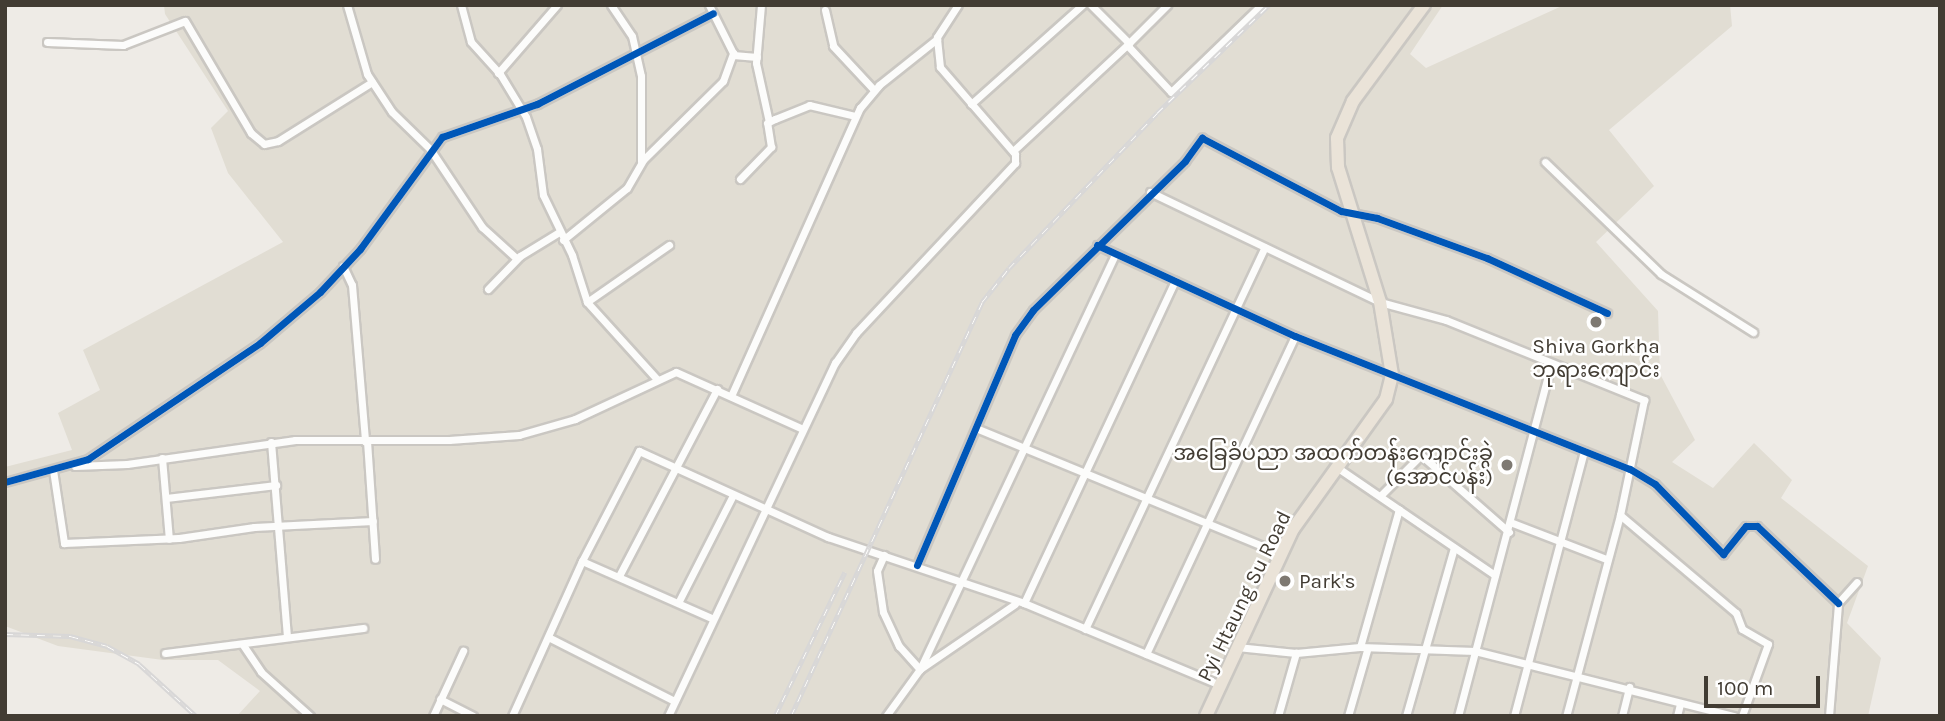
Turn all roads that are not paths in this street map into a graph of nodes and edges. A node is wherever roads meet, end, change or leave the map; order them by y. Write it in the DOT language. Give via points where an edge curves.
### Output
graph roads {
  1 [pos="347,5"];
  2 [pos="461,5"];
  3 [pos="556,5"];
  4 [pos="611,5"];
  5 [pos="709,5"];
  6 [pos="761,5"];
  7 [pos="958,5"];
  8 [pos="1082,5"];
  9 [pos="1091,5"];
  10 [pos="1167,5"];
  11 [pos="1261,5"];
  12 [pos="1424,5"];
  13 [pos="825,10"];
  14 [pos="713,13"];
  15 [pos="937,39"];
  16 [pos="47,42"];
  17 [pos="1128,44"];
  18 [pos="636,54"];
  19 [pos="733,55"];
  20 [pos="757,57"];
  21 [pos="498,73"];
  22 [pos="372,82"];
  23 [pos="874,90"];
  24 [pos="971,104"];
  25 [pos="520,111"];
  26 [pos="855,116"];
  27 [pos="769,122"];
  28 [pos="430,149"];
  29 [pos="1013,151"];
  30 [pos="1545,162"];
  31 [pos="640,165"];
  32 [pos="740,179"];
  33 [pos="1150,192"];
  34 [pos="1353,212"];
  35 [pos="561,236"];
  36 [pos="1097,244"];
  37 [pos="669,245"];
  38 [pos="1265,247"];
  39 [pos="1115,254"];
  40 [pos="517,259"];
  41 [pos="344,267"];
  42 [pos="1175,281"];
  43 [pos="488,289"];
  44 [pos="587,302"];
  45 [pos="1380,302"];
  46 [pos="1235,309"];
  47 [pos="1607,313"];
  48 [pos="1753,332"];
  49 [pos="1295,335"];
  50 [pos="1551,364"];
  51 [pos="1392,375"];
  52 [pos="656,377"];
  53 [pos="716,389"];
  54 [pos="731,396"];
  55 [pos="976,428"];
  56 [pos="803,429"];
  57 [pos="1536,432"];
  58 [pos="366,441"];
  59 [pos="271,442"];
  60 [pos="1022,447"];
  61 [pos="1584,451"];
  62 [pos="97,453"];
  63 [pos="162,458"];
  64 [pos="102,465"];
  65 [pos="673,466"];
  66 [pos="67,467"];
  67 [pos="1338,468"];
  68 [pos="1630,469"];
  69 [pos="53,471"];
  70 [pos="1084,475"];
  71 [pos="5,482"];
  72 [pos="276,485"];
  73 [pos="733,495"];
  74 [pos="1147,496"];
  75 [pos="1380,496"];
  76 [pos="166,498"];
  77 [pos="1399,509"];
  78 [pos="764,510"];
  79 [pos="1620,514"];
  80 [pos="373,520"];
  81 [pos="1211,522"];
  82 [pos="1510,522"];
  83 [pos="279,526"];
  84 [pos="1509,532"];
  85 [pos="169,539"];
  86 [pos="1560,539"];
  87 [pos="1454,548"];
  88 [pos="1281,554"];
  89 [pos="884,555"];
  90 [pos="375,559"];
  91 [pos="1606,559"];
  92 [pos="582,561"];
  93 [pos="917,565"];
  94 [pos="620,575"];
  95 [pos="1495,575"];
  96 [pos="960,581"];
  97 [pos="1857,582"];
  98 [pos="679,601"];
  99 [pos="1019,603"];
  100 [pos="1838,603"];
  101 [pos="711,618"];
  102 [pos="363,628"];
  103 [pos="1085,629"];
  104 [pos="287,636"];
  105 [pos="550,638"];
  106 [pos="243,645"];
  107 [pos="1237,647"];
  108 [pos="1426,647"];
  109 [pos="1363,649"];
  110 [pos="463,651"];
  111 [pos="1475,651"];
  112 [pos="165,653"];
  113 [pos="1296,653"];
  114 [pos="1146,654"];
  115 [pos="1528,663"];
  116 [pos="919,669"];
  117 [pos="1576,676"];
  118 [pos="1220,685"];
  119 [pos="1629,687"];
  120 [pos="440,699"];
  121 [pos="674,701"];
  122 [pos="1680,704"];
  123 [pos="1731,715"];
  124 [pos="310,716"];
  125 [pos="433,716"];
  126 [pos="474,716"];
  127 [pos="512,716"];
  128 [pos="668,716"];
  129 [pos="886,716"];
  130 [pos="1206,716"];
  131 [pos="1278,716"];
  132 [pos="1348,716"];
  133 [pos="1406,716"];
  134 [pos="1458,716"];
  135 [pos="1514,716"];
  136 [pos="1566,716"];
  137 [pos="1622,716"];
  138 [pos="1677,716"];
  139 [pos="1742,716"];
  140 [pos="1829,716"];
  1 -- 22 [label="street"];
  2 -- 21 [label="street" via="471,42"];
  3 -- 21 [label="street"];
  4 -- 18 [label="street" via="632,36"];
  5 -- 14 [label="street"];
  6 -- 20 [label="street"];
  7 -- 15 [label="street"];
  8 -- 24 [label="street"];
  9 -- 17 [label="street"];
  10 -- 17 [label="street"];
  11 -- 17 [label="street" via="1171,92"];
  12 -- 34 [label="highway, Pyi Htaung Su Road" via="1342,122 1337,138 1338,167"];
  13 -- 23 [label="street" via="832,46"];
  14 -- 18 [label="street"];
  14 -- 19 [label="street"];
  15 -- 23 [label="street"];
  15 -- 24 [label="street" via="945,77"];
  16 -- 22 [label="street" via="123,46 185,22 251,133 264,144 288,135"];
  17 -- 29 [label="street"];
  18 -- 25 [label="street"];
  18 -- 31 [label="street" via="643,94"];
  19 -- 20 [label="street"];
  19 -- 31 [label="street" via="716,93 694,107"];
  20 -- 27 [label="street" via="761,100"];
  21 -- 25 [label="street"];
  22 -- 28 [label="street" via="392,112"];
  23 -- 26 [label="street"];
  24 -- 29 [label="street"];
  25 -- 28 [label="street" via="455,131"];
  25 -- 35 [label="street" via="537,149 543,195"];
  26 -- 27 [label="street" via="809,105"];
  26 -- 54 [label="street"];
  27 -- 32 [label="street" via="771,147"];
  28 -- 40 [label="street" via="482,227"];
  28 -- 41 [label="street"];
  29 -- 56 [label="street" via="1015,163 856,333 835,363"];
  30 -- 48 [label="street" via="1661,274"];
  31 -- 35 [label="street" via="627,188"];
  33 -- 34 [label="street" via="1185,161 1202,138 1341,211"];
  33 -- 36 [label="street"];
  33 -- 38 [label="street"];
  34 -- 45 [label="highway, Pyi Htaung Su Road"];
  34 -- 47 [label="street" via="1487,258"];
  35 -- 40 [label="street"];
  35 -- 44 [label="street"];
  36 -- 39 [label="street"];
  36 -- 55 [label="street" via="1016,335"];
  37 -- 44 [label="street"];
  38 -- 45 [label="street"];
  38 -- 46 [label="street"];
  39 -- 42 [label="street"];
  39 -- 60 [label="street"];
  40 -- 43 [label="street"];
  41 -- 58 [label="street" via="352,285"];
  41 -- 62 [label="street" via="260,343"];
  42 -- 46 [label="street"];
  42 -- 70 [label="street"];
  44 -- 52 [label="street"];
  45 -- 50 [label="street" via="1446,320"];
  45 -- 51 [label="highway, Pyi Htaung Su Road"];
  46 -- 49 [label="street"];
  46 -- 74 [label="street"];
  49 -- 51 [label="street"];
  49 -- 81 [label="street"];
  50 -- 57 [label="street"];
  50 -- 68 [label="street" via="1644,400"];
  51 -- 57 [label="street"];
  51 -- 67 [label="highway, Pyi Htaung Su Road" via="1377,416"];
  52 -- 53 [label="street" via="676,372"];
  52 -- 58 [label="street" via="575,419 519,435"];
  53 -- 54 [label="street"];
  53 -- 65 [label="street"];
  54 -- 56 [label="street"];
  55 -- 60 [label="street"];
  55 -- 93 [label="street"];
  56 -- 78 [label="street"];
  57 -- 61 [label="street"];
  57 -- 82 [label="street"];
  58 -- 59 [label="street"];
  58 -- 80 [label="street"];
  59 -- 63 [label="street"];
  59 -- 72 [label="street"];
  60 -- 70 [label="street"];
  60 -- 96 [label="street"];
  61 -- 68 [label="street"];
  61 -- 86 [label="street"];
  62 -- 64 [label="street"];
  62 -- 66 [label="street"];
  63 -- 64 [label="street"];
  63 -- 76 [label="street"];
  64 -- 66 [label="street"];
  65 -- 73 [label="street"];
  65 -- 92 [label="street" via="639,451"];
  65 -- 94 [label="street"];
  66 -- 69 [label="street"];
  67 -- 75 [label="street"];
  67 -- 88 [label="highway, Pyi Htaung Su Road" via="1309,503"];
  68 -- 79 [label="street"];
  68 -- 100 [label="street" via="1655,484 1723,554 1745,526 1756,526"];
  69 -- 71 [label="street"];
  69 -- 85 [label="street" via="64,543"];
  70 -- 74 [label="street"];
  70 -- 99 [label="street"];
  72 -- 76 [label="street"];
  72 -- 83 [label="street"];
  73 -- 78 [label="street"];
  73 -- 98 [label="street"];
  74 -- 81 [label="street"];
  74 -- 103 [label="street"];
  75 -- 77 [label="street"];
  75 -- 84 [label="street" via="1422,455"];
  76 -- 85 [label="street"];
  77 -- 87 [label="street"];
  77 -- 109 [label="street"];
  78 -- 89 [label="street"];
  78 -- 101 [label="street"];
  79 -- 91 [label="street"];
  79 -- 139 [label="street" via="1736,613 1742,629 1768,643"];
  80 -- 83 [label="street"];
  80 -- 90 [label="street"];
  81 -- 88 [label="street"];
  81 -- 114 [label="street"];
  82 -- 84 [label="street"];
  82 -- 86 [label="street"];
  83 -- 85 [label="street"];
  83 -- 104 [label="street"];
  84 -- 95 [label="street"];
  86 -- 91 [label="street"];
  86 -- 115 [label="street"];
  87 -- 95 [label="street"];
  87 -- 108 [label="street"];
  88 -- 107 [label="highway, Pyi Htaung Su Road"];
  89 -- 93 [label="street"];
  89 -- 116 [label="street" via="877,570 883,612 900,646"];
  91 -- 117 [label="street"];
  92 -- 94 [label="street"];
  92 -- 105 [label="street"];
  93 -- 96 [label="street"];
  94 -- 98 [label="street"];
  95 -- 111 [label="street"];
  96 -- 99 [label="street"];
  96 -- 116 [label="street"];
  97 -- 100 [label="street"];
  98 -- 101 [label="street"];
  99 -- 103 [label="street"];
  99 -- 116 [label="street"];
  100 -- 140 [label="street"];
  101 -- 121 [label="street"];
  102 -- 104 [label="street"];
  103 -- 114 [label="street"];
  104 -- 106 [label="street"];
  105 -- 121 [label="street"];
  105 -- 127 [label="street"];
  106 -- 112 [label="street"];
  106 -- 124 [label="street" via="261,672"];
  107 -- 113 [label="street"];
  107 -- 118 [label="highway, Pyi Htaung Su Road"];
  108 -- 109 [label="street"];
  108 -- 111 [label="street"];
  108 -- 133 [label="street"];
  109 -- 113 [label="street"];
  109 -- 132 [label="street"];
  110 -- 120 [label="street"];
  111 -- 115 [label="street"];
  111 -- 134 [label="street"];
  113 -- 131 [label="street"];
  114 -- 118 [label="street"];
  115 -- 117 [label="street"];
  115 -- 135 [label="street"];
  116 -- 129 [label="street"];
  117 -- 119 [label="street"];
  117 -- 136 [label="street"];
  118 -- 130 [label="highway, Pyi Htaung Su Road"];
  119 -- 122 [label="street"];
  119 -- 137 [label="street"];
  120 -- 125 [label="street"];
  120 -- 126 [label="street"];
  121 -- 128 [label="street"];
  122 -- 123 [label="street"];
  122 -- 138 [label="street"];
}
